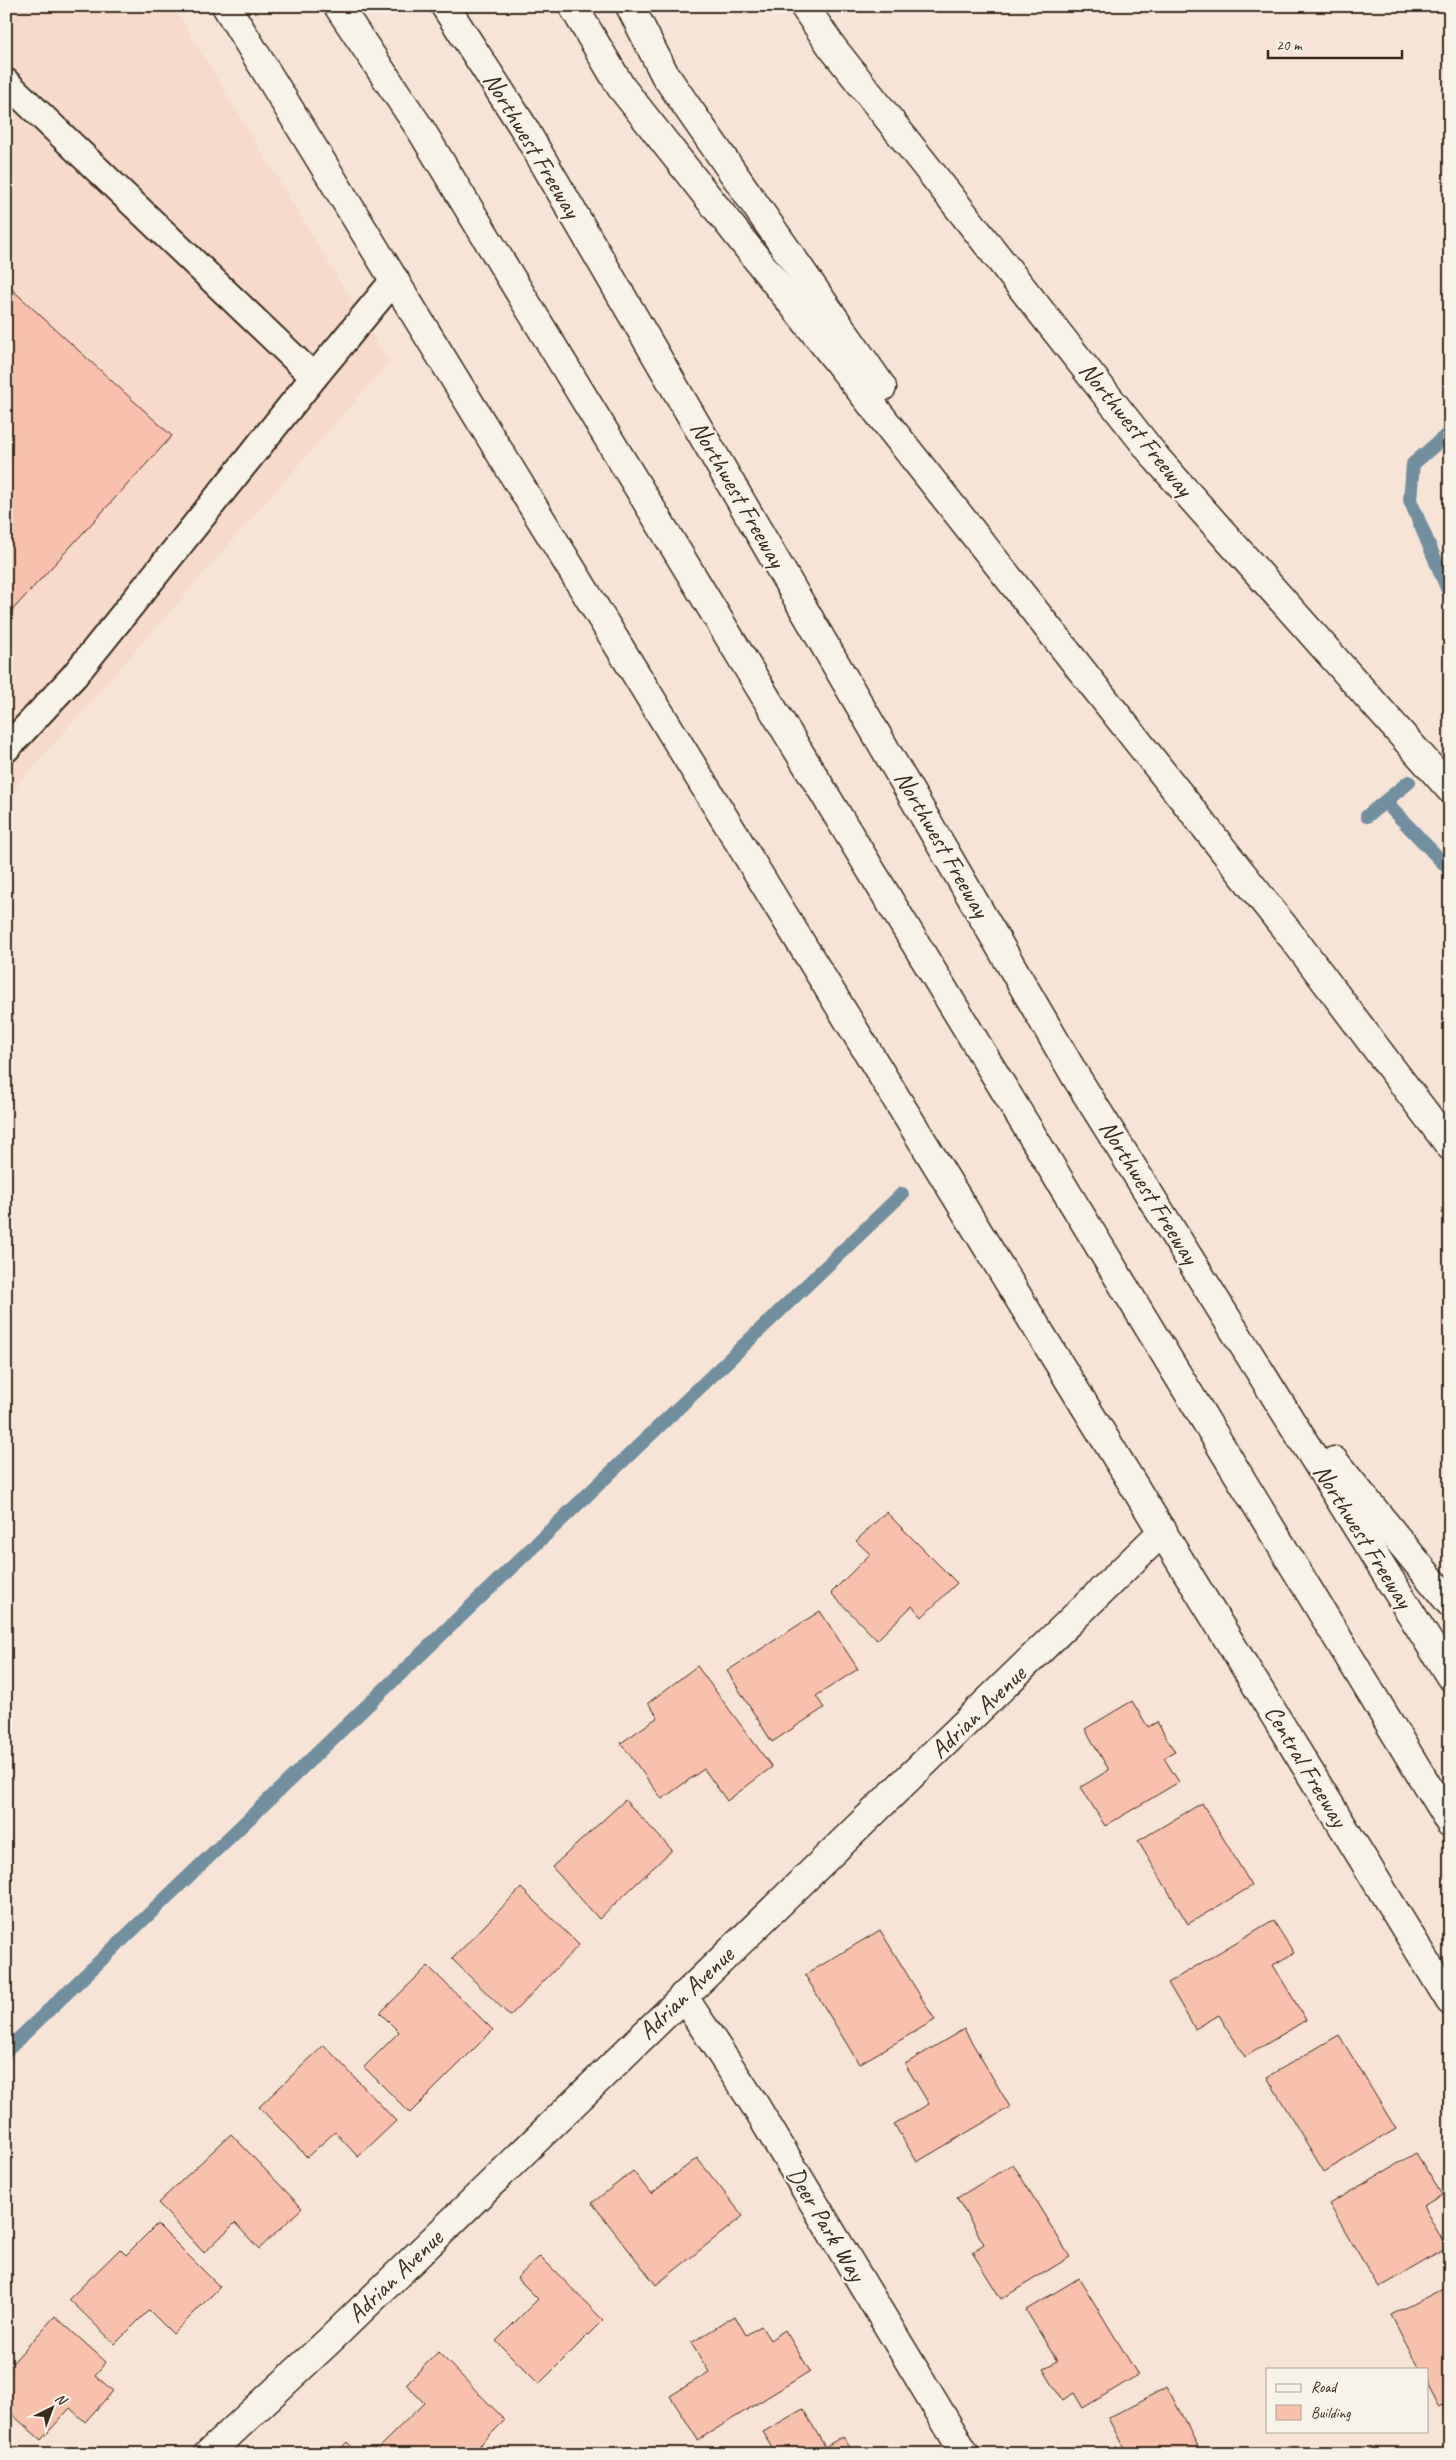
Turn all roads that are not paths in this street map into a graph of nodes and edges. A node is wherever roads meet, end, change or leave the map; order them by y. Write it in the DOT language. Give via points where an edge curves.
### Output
graph roads {
  1 [pos="226,6"];
  2 [pos="338,6"];
  3 [pos="445,6"];
  4 [pos="573,6"];
  5 [pos="630,6"];
  6 [pos="804,6"];
  7 [pos="6,82"];
  8 [pos="394,279"];
  9 [pos="314,377"];
  10 [pos="1031,602"];
  11 [pos="6,749"];
  12 [pos="1450,789"];
  13 [pos="1450,1146"];
  14 [pos="1264,1375"];
  15 [pos="1163,1532"];
  16 [pos="1450,1603"];
  17 [pos="1450,1676"];
  18 [pos="1450,1823"];
  19 [pos="683,1996"];
  20 [pos="1450,2001"];
  21 [pos="208,2454"];
  22 [pos="965,2454"];
  1 -- 8 [label="main road, Central Freeway"];
  2 -- 18 [label="main road" via="426,139"];
  3 -- 14 [label="main road, Northwest Freeway" via="522,124 1076,1077"];
  4 -- 10 [label="main road" via="621,87"];
  5 -- 10 [label="main road" via="665,75"];
  6 -- 12 [label="main road, Northwest Freeway" via="832,47 1157,459"];
  7 -- 9 [label="lane"];
  8 -- 9 [label="lane"];
  8 -- 15 [label="main road, Central Freeway"];
  9 -- 11 [label="lane" via="74,676"];
  10 -- 13 [label="main road"];
  14 -- 16 [label="main road"];
  14 -- 17 [label="main road, Northwest Freeway"];
  15 -- 19 [label="main road, Adrian Avenue"];
  15 -- 20 [label="main road, Central Freeway"];
  19 -- 21 [label="main road, Adrian Avenue"];
  19 -- 22 [label="main road, Deer Park Way" via="752,2102"];
}
